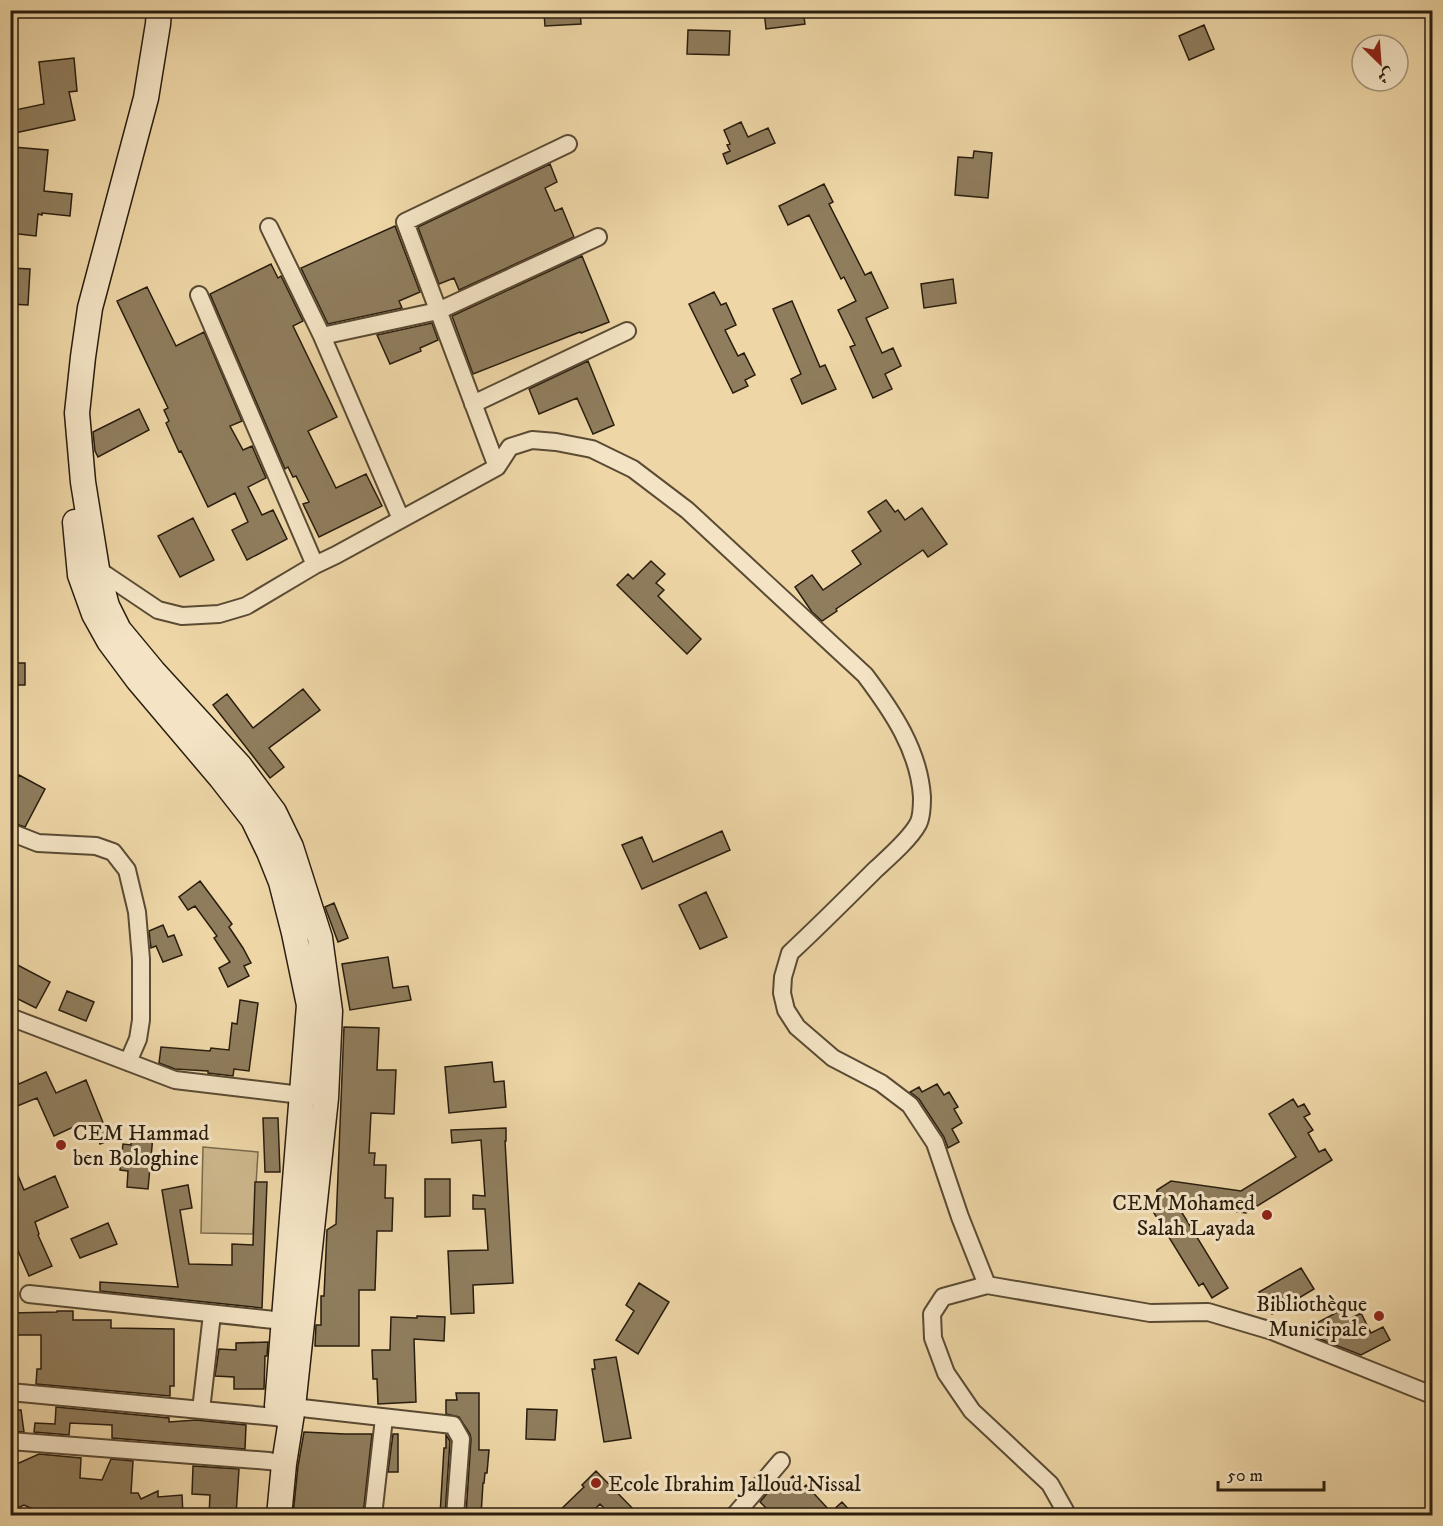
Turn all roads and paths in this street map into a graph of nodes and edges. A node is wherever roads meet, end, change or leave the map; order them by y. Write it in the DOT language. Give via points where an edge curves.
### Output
graph roads {
  1 [pos="148,10"];
  2 [pos="159,10"];
  3 [pos="568,144"];
  4 [pos="269,227"];
  5 [pos="598,237"];
  6 [pos="199,295"];
  7 [pos="438,311"];
  8 [pos="627,332"];
  9 [pos="322,336"];
  10 [pos="473,404"];
  11 [pos="497,467"];
  12 [pos="401,519"];
  13 [pos="315,565"];
  14 [pos="97,569"];
  15 [pos="10,832"];
  16 [pos="10,1017"];
  17 [pos="128,1062"];
  18 [pos="302,1094"];
  19 [pos="326,1098"];
  20 [pos="987,1285"];
  21 [pos="29,1294"];
  22 [pos="212,1314"];
  23 [pos="293,1322"];
  24 [pos="10,1392"];
  25 [pos="1432,1395"];
  26 [pos="201,1410"];
  27 [pos="287,1415"];
  28 [pos="384,1418"];
  29 [pos="10,1441"];
  30 [pos="781,1461"];
  31 [pos="276,1462"];
  32 [pos="742,1512"];
  33 [pos="266,1515"];
  34 [pos="279,1515"];
  35 [pos="374,1515"];
  36 [pos="455,1515"];
  37 [pos="1068,1515"];
  1 -- 18 [label="main road" via="136,96 81,306 73,355 67,413 80,576 109,641 254,819 269,852 281,882 309,1005"];
  2 -- 14 [label="main road" via="146,98 90,308 82,357 77,414"];
  3 -- 7 [label="street" via="405,222"];
  4 -- 9 [label="street"];
  5 -- 7 [label="street"];
  6 -- 13 [label="street"];
  7 -- 9 [label="street"];
  7 -- 10 [label="street"];
  8 -- 10 [label="street"];
  9 -- 12 [label="street"];
  10 -- 11 [label="street"];
  11 -- 12 [label="street"];
  11 -- 20 [label="street" via="510,447 532,440 592,449 633,469 687,510 865,675 902,730 921,785 919,823 790,953 782,993 786,1010 797,1027 833,1058 881,1083 910,1105 935,1143"];
  12 -- 13 [label="street"];
  13 -- 14 [label="street" via="246,606 219,615 182,616 158,610"];
  14 -- 19 [label="main road" via="107,606 119,630 239,765 274,812 291,847 320,938 330,1011"];
  15 -- 17 [label="street" via="38,843 96,846 113,852 127,870 137,912 141,959 141,1020"];
  16 -- 17 [label="street"];
  17 -- 18 [label="street" via="175,1080"];
  18 -- 19 [label="street"];
  18 -- 23 [label="main road"];
  19 -- 23 [label="main road"];
  20 -- 25 [label="street" via="1150,1313 1208,1312 1272,1331"];
  20 -- 37 [label="street" via="943,1297 932,1314 933,1338 946,1373 972,1411 1050,1484"];
  21 -- 22 [label="street"];
  22 -- 23 [label="street"];
  22 -- 26 [label="street"];
  23 -- 27 [label="main road"];
  24 -- 26 [label="street"];
  26 -- 27 [label="street"];
  27 -- 28 [label="street"];
  27 -- 31 [label="main road"];
  28 -- 35 [label="street"];
  28 -- 36 [label="street" via="453,1425 461,1439"];
  29 -- 31 [label="street"];
  30 -- 32 [label="street"];
  31 -- 33 [label="main road"];
  31 -- 34 [label="main road"];
}
